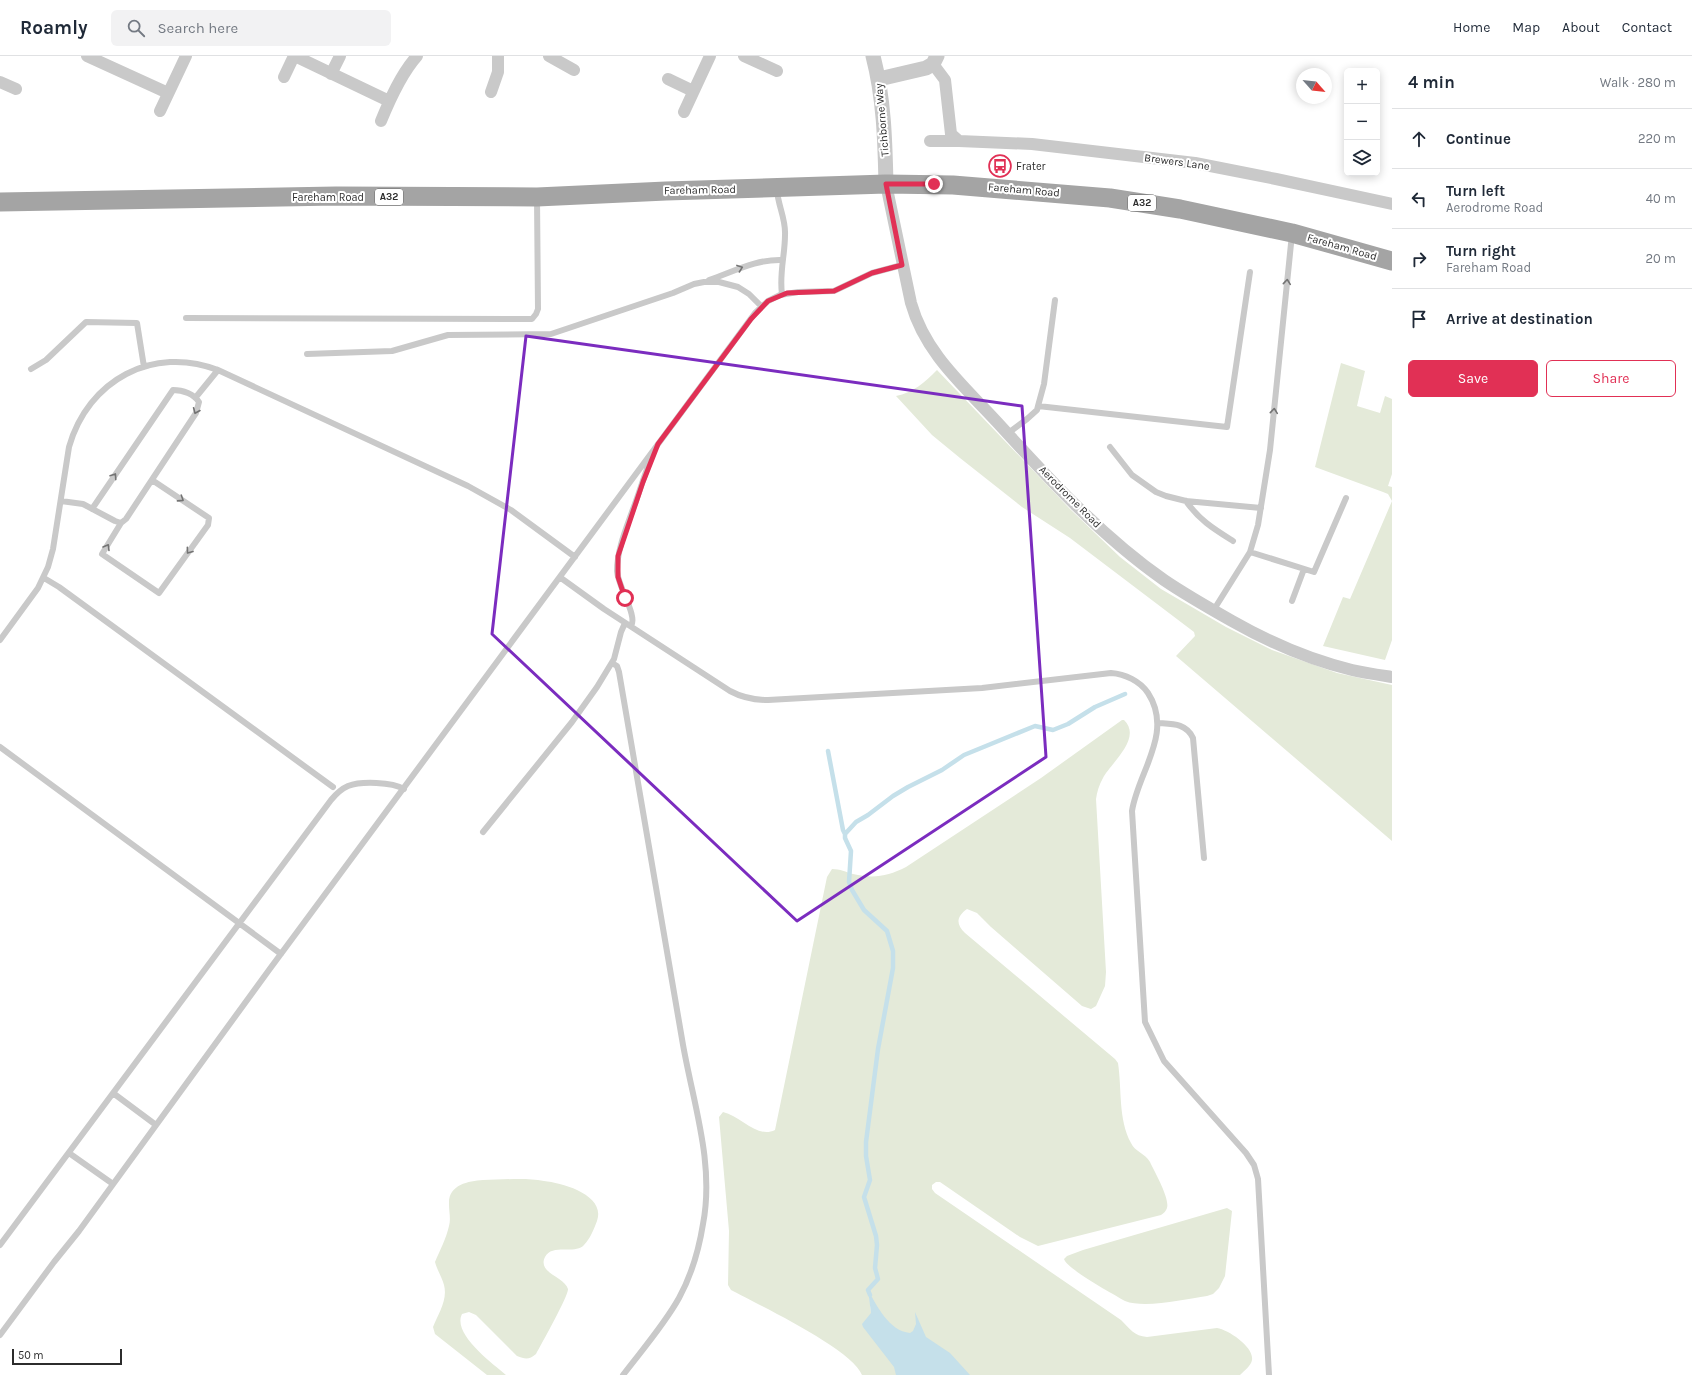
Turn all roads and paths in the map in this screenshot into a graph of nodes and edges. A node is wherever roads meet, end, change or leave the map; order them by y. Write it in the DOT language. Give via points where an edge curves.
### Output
graph roads {
  1 [pos="186,56"];
  2 [pos="294,56"];
  3 [pos="340,56"];
  4 [pos="416,56"];
  5 [pos="498,56"];
  6 [pos="551,56"];
  7 [pos="710,56"];
  8 [pos="744,56"];
  9 [pos="873,56"];
  10 [pos="94,58"];
  11 [pos="758,59"];
  12 [pos="935,60"];
  13 [pos="574,70"];
  14 [pos="777,71"];
  15 [pos="331,74"];
  16 [pos="284,77"];
  17 [pos="668,79"];
  18 [pos="879,79"];
  19 [pos="0,82"];
  20 [pos="16,89"];
  21 [pos="692,91"];
  22 [pos="491,92"];
  23 [pos="168,93"];
  24 [pos="389,102"];
  25 [pos="160,111"];
  26 [pos="684,112"];
  27 [pos="381,121"];
  28 [pos="959,140"];
  29 [pos="930,141"];
  30 [pos="886,184"];
  31 [pos="777,188"];
  32 [pos="537,198"];
  33 [pos="0,202"];
  34 [pos="1392,204"];
  35 [pos="1292,233"];
  36 [pos="782,260"];
  37 [pos="1392,261"];
  38 [pos="902,265"];
  39 [pos="1250,272"];
  40 [pos="704,282"];
  41 [pos="782,294"];
  42 [pos="1055,300"];
  43 [pos="762,307"];
  44 [pos="186,318"];
  45 [pos="307,354"];
  46 [pos="144,367"];
  47 [pos="31,369"];
  48 [pos="218,370"];
  49 [pos="196,397"];
  50 [pos="1038,406"];
  51 [pos="1007,434"];
  52 [pos="658,444"];
  53 [pos="1110,447"];
  54 [pos="152,480"];
  55 [pos="1346,498"];
  56 [pos="61,501"];
  57 [pos="1186,501"];
  58 [pos="1261,508"];
  59 [pos="92,509"];
  60 [pos="121,523"];
  61 [pos="1234,541"];
  62 [pos="1250,552"];
  63 [pos="575,557"];
  64 [pos="1304,569"];
  65 [pos="44,578"];
  66 [pos="561,578"];
  67 [pos="1292,601"];
  68 [pos="1213,611"];
  69 [pos="625,623"];
  70 [pos="631,626"];
  71 [pos="0,640"];
  72 [pos="612,663"];
  73 [pos="1392,677"];
  74 [pos="1158,723"];
  75 [pos="0,746"];
  76 [pos="333,786"];
  77 [pos="404,789"];
  78 [pos="483,832"];
  79 [pos="1204,858"];
  80 [pos="239,923"];
  81 [pos="281,954"];
  82 [pos="114,1093"];
  83 [pos="156,1125"];
  84 [pos="69,1153"];
  85 [pos="113,1184"];
  86 [pos="0,1245"];
  87 [pos="0,1335"];
  88 [pos="623,1375"];
  89 [pos="1269,1375"];
  1 -- 23 [label="street"];
  2 -- 15 [label="street"];
  2 -- 16 [label="street"];
  3 -- 15 [label="street"];
  4 -- 24 [label="street"];
  5 -- 22 [label="street" via="498,72"];
  6 -- 13 [label="street"];
  7 -- 21 [label="street"];
  8 -- 11 [label="street"];
  9 -- 18 [label="street, Tichborne Way"];
  10 -- 23 [label="street"];
  11 -- 14 [label="street"];
  12 -- 18 [label="street" via="911,72"];
  12 -- 28 [label="street" via="945,80 951,134"];
  15 -- 24 [label="street"];
  17 -- 21 [label="street"];
  18 -- 30 [label="street, Tichborne Way" via="884,118"];
  19 -- 20 [label="street"];
  21 -- 26 [label="street"];
  23 -- 25 [label="street"];
  24 -- 27 [label="street"];
  28 -- 29 [label="street, Brewers Lane"];
  28 -- 34 [label="street, Brewers Lane" via="1032,144 1195,163"];
  30 -- 31 [label="main road, Fareham Road / A32"];
  30 -- 35 [label="main road, Fareham Road / A32" via="953,184 1110,198 1180,209"];
  30 -- 38 [label="street, Aerodrome Road"];
  31 -- 32 [label="main road, Fareham Road / A32"];
  31 -- 36 [label="lane" via="778,204 784,216"];
  32 -- 33 [label="main road, Fareham Road / A32" via="336,196"];
  32 -- 44 [label="lane" via="538,309 532,319"];
  35 -- 37 [label="main road, Fareham Road / A32"];
  58 -- 35 [label="lane, one-way" via="1270,450"];
  40 -- 36 [label="lane, one-way" via="751,264"];
  36 -- 41 [label="lane"];
  38 -- 41 [label="lane" via="872,273 834,291"];
  38 -- 51 [label="street, Aerodrome Road" via="916,320 928,344"];
  39 -- 50 [label="lane" via="1227,427"];
  40 -- 43 [label="lane" via="719,282 738,287"];
  40 -- 45 [label="lane" via="551,334 448,335 392,351"];
  41 -- 43 [label="lane"];
  42 -- 50 [label="lane" via="1044,384"];
  43 -- 52 [label="lane"];
  46 -- 47 [label="lane" via="137,323 86,322 46,360"];
  46 -- 48 [label="lane" via="162,362 183,362"];
  46 -- 56 [label="lane" via="108,385 86,409 69,447"];
  48 -- 49 [label="lane"];
  48 -- 63 [label="lane" via="473,488 511,510"];
  49 -- 54 [label="lane, one-way" via="199,402 196,413"];
  59 -- 49 [label="lane, one-way" via="173,390"];
  50 -- 51 [label="lane" via="1037,410"];
  51 -- 68 [label="street, Aerodrome Road" via="1118,544 1164,580"];
  52 -- 63 [label="lane"];
  52 -- 70 [label="lane" via="618,556 618,577 634,618"];
  53 -- 57 [label="lane" via="1132,475 1156,492"];
  54 -- 60 [label="lane"];
  54 -- 60 [label="lane, one-way" via="209,518 208,525 160,594 102,554"];
  55 -- 64 [label="lane" via="1314,572"];
  56 -- 59 [label="lane" via="82,504"];
  56 -- 65 [label="lane" via="52,556"];
  57 -- 58 [label="lane"];
  57 -- 61 [label="lane" via="1195,514 1210,527"];
  58 -- 62 [label="lane"];
  59 -- 60 [label="lane"];
  62 -- 64 [label="lane"];
  62 -- 68 [label="lane"];
  63 -- 66 [label="lane"];
  64 -- 67 [label="lane"];
  65 -- 71 [label="lane"];
  65 -- 76 [label="lane" via="66,591"];
  66 -- 69 [label="lane"];
  66 -- 77 [label="lane"];
  68 -- 73 [label="street, Aerodrome Road" via="1256,634 1302,654 1351,670"];
  69 -- 70 [label="lane"];
  69 -- 72 [label="lane"];
  70 -- 74 [label="lane" via="730,691 752,699 774,700 982,688 1111,673 1131,678 1146,690 1156,709"];
  72 -- 78 [label="lane" via="572,722"];
  72 -- 88 [label="lane" via="617,666 619,672 682,1039 703,1144 707,1185 703,1226 696,1256 684,1288"];
  74 -- 79 [label="lane" via="1179,725 1193,738"];
  74 -- 89 [label="lane" via="1154,751 1132,811 1144,1022 1164,1061 1254,1165 1258,1179"];
  75 -- 80 [label="lane"];
  77 -- 80 [label="lane" via="395,785 364,784 348,786 339,792 326,805"];
  77 -- 81 [label="lane"];
  80 -- 81 [label="lane"];
  80 -- 82 [label="lane"];
  81 -- 83 [label="lane"];
  82 -- 83 [label="lane"];
  82 -- 84 [label="lane"];
  83 -- 85 [label="lane"];
  84 -- 85 [label="lane"];
  84 -- 86 [label="lane"];
  85 -- 87 [label="lane"];
}
